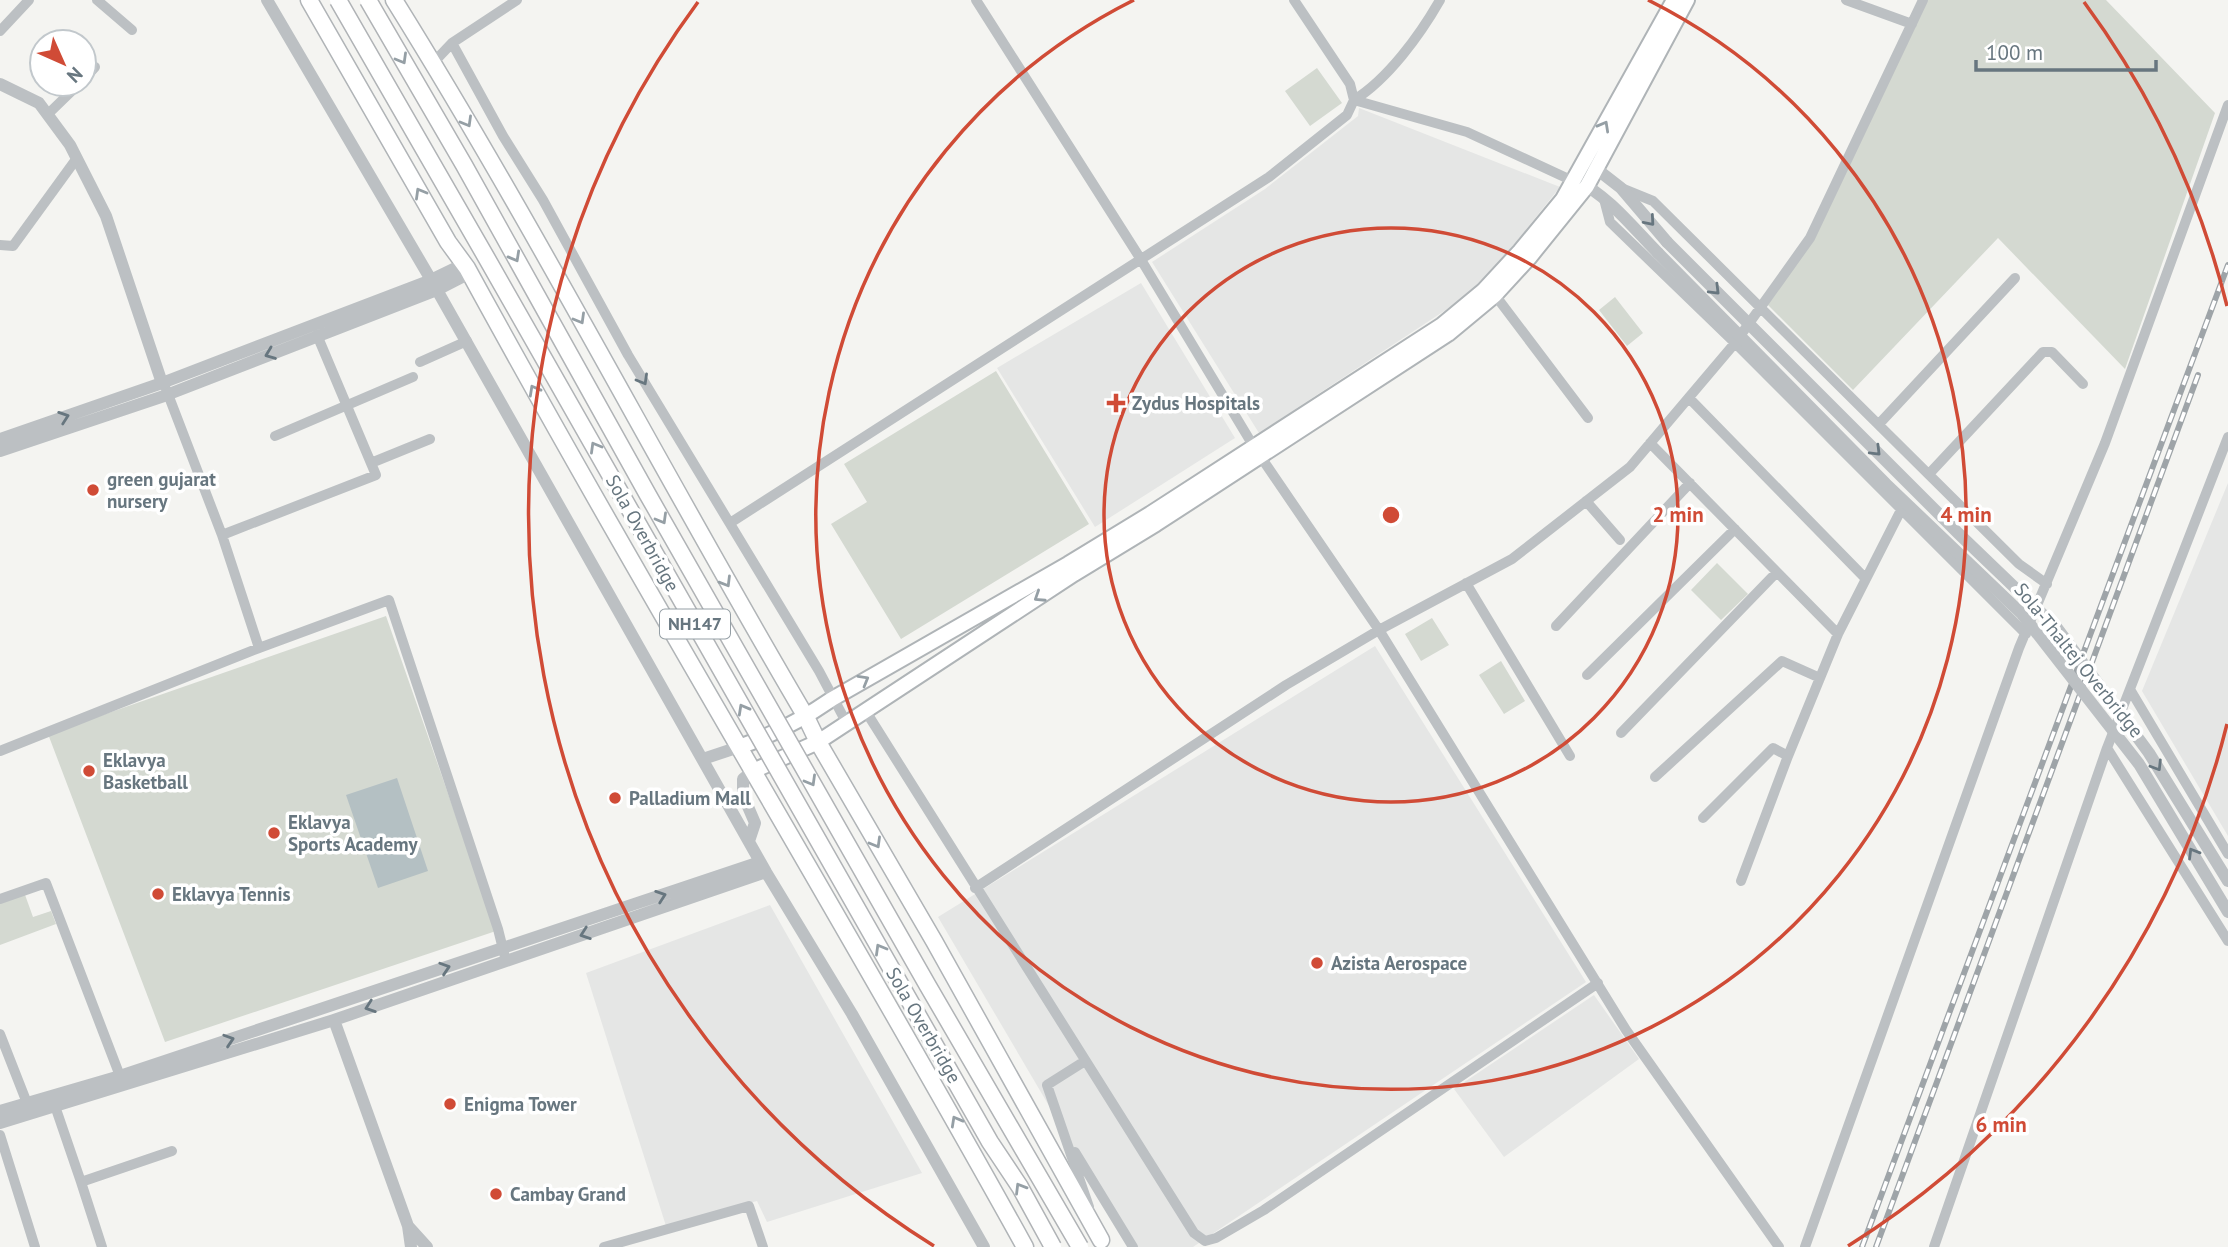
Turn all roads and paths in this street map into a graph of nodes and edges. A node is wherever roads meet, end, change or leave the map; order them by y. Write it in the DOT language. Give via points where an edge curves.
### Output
graph roads {
  1 [pos="29,0"];
  2 [pos="97,0"];
  3 [pos="267,0"];
  4 [pos="309,0"];
  5 [pos="338,0"];
  6 [pos="368,0"];
  7 [pos="394,0"];
  8 [pos="517,0"];
  9 [pos="976,0"];
  10 [pos="1294,0"];
  11 [pos="1440,0"];
  12 [pos="1674,0"];
  13 [pos="1687,0"];
  14 [pos="1846,0"];
  15 [pos="1923,0"];
  16 [pos="1912,24"];
  17 [pos="132,30"];
  18 [pos="0,31"];
  19 [pos="452,43"];
  20 [pos="433,63"];
  21 [pos="0,83"];
  22 [pos="65,98"];
  23 [pos="1354,100"];
  24 [pos="2228,105"];
  25 [pos="48,114"];
  26 [pos="77,158"];
  27 [pos="1591,163"];
  28 [pos="1580,183"];
  29 [pos="1621,188"];
  30 [pos="1604,198"];
  31 [pos="0,245"];
  32 [pos="1140,258"];
  33 [pos="467,268"];
  34 [pos="2015,278"];
  35 [pos="434,285"];
  36 [pos="1495,295"];
  37 [pos="1761,307"];
  38 [pos="317,335"];
  39 [pos="467,341"];
  40 [pos="1735,343"];
  41 [pos="420,362"];
  42 [pos="413,377"];
  43 [pos="2082,384"];
  44 [pos="165,388"];
  45 [pos="1689,398"];
  46 [pos="347,407"];
  47 [pos="1588,418"];
  48 [pos="1879,424"];
  49 [pos="275,436"];
  50 [pos="2228,437"];
  51 [pos="0,439"];
  52 [pos="430,439"];
  53 [pos="1650,443"];
  54 [pos="0,451"];
  55 [pos="1257,452"];
  56 [pos="371,463"];
  57 [pos="1929,474"];
  58 [pos="1690,483"];
  59 [pos="1586,501"];
  60 [pos="1901,510"];
  61 [pos="730,523"];
  62 [pos="1735,529"];
  63 [pos="222,535"];
  64 [pos="1620,540"];
  65 [pos="1777,572"];
  66 [pos="1866,579"];
  67 [pos="1466,583"];
  68 [pos="2047,584"];
  69 [pos="1556,626"];
  70 [pos="1379,630"];
  71 [pos="1838,634"];
  72 [pos="2026,634"];
  73 [pos="259,648"];
  74 [pos="1587,675"];
  75 [pos="1820,678"];
  76 [pos="2130,691"];
  77 [pos="832,699"];
  78 [pos="864,710"];
  79 [pos="806,717"];
  80 [pos="846,722"];
  81 [pos="1621,733"];
  82 [pos="818,742"];
  83 [pos="739,747"];
  84 [pos="2108,748"];
  85 [pos="0,751"];
  86 [pos="1570,756"];
  87 [pos="1787,756"];
  88 [pos="703,759"];
  89 [pos="753,771"];
  90 [pos="1655,776"];
  91 [pos="1703,818"];
  92 [pos="749,841"];
  93 [pos="2228,854"];
  94 [pos="763,867"];
  95 [pos="1741,881"];
  96 [pos="2228,881"];
  97 [pos="975,888"];
  98 [pos="0,899"];
  99 [pos="2228,912"];
  100 [pos="2228,941"];
  101 [pos="505,955"];
  102 [pos="1598,984"];
  103 [pos="334,1020"];
  104 [pos="0,1034"];
  105 [pos="1085,1061"];
  106 [pos="120,1076"];
  107 [pos="1047,1085"];
  108 [pos="27,1103"];
  109 [pos="55,1106"];
  110 [pos="0,1111"];
  111 [pos="0,1123"];
  112 [pos="0,1135"];
  113 [pos="172,1151"];
  114 [pos="81,1182"];
  115 [pos="408,1226"];
  116 [pos="1103,1244"];
  117 [pos="1202,1244"];
  118 [pos="35,1247"];
  119 [pos="102,1247"];
  120 [pos="411,1247"];
  121 [pos="427,1247"];
  122 [pos="604,1247"];
  123 [pos="764,1247"];
  124 [pos="984,1247"];
  125 [pos="1025,1247"];
  126 [pos="1053,1247"];
  127 [pos="1080,1247"];
  128 [pos="1133,1247"];
  129 [pos="1779,1247"];
  130 [pos="1805,1247"];
  131 [pos="1934,1247"];
  1 -- 18 [label="street"];
  2 -- 17 [label="street"];
  3 -- 35 [label="street"];
  33 -- 4 [label="main road, one-way"];
  126 -- 5 [label="main road, Sola Overbridge / NH147, one-way, bridge"];
  6 -- 127 [label="main road, Sola Overbridge / NH147, one-way, bridge"];
  7 -- 20 [label="main road"];
  8 -- 19 [label="street"];
  9 -- 32 [label="street"];
  10 -- 23 [label="street" via="1350,84"];
  11 -- 23 [label="street" via="1391,68"];
  27 -- 12 [label="main road, one-way"];
  13 -- 27 [label="main road"];
  14 -- 16 [label="street"];
  15 -- 16 [label="street"];
  16 -- 37 [label="street" via="1810,238"];
  19 -- 20 [label="street"];
  19 -- 61 [label="street, one-way" via="628,355"];
  20 -- 79 [label="main road, one-way"];
  21 -- 25 [label="street" via="39,103"];
  22 -- 25 [label="street"];
  23 -- 28 [label="street" via="1468,132"];
  23 -- 32 [label="street" via="1347,115 1269,177"];
  24 -- 68 [label="street" via="2105,443"];
  25 -- 26 [label="street"];
  26 -- 31 [label="street" via="13,246"];
  26 -- 44 [label="street" via="106,216"];
  27 -- 28 [label="main road"];
  27 -- 29 [label="street, Sola-Thaltej Overbridge"];
  28 -- 30 [label="street, Sola-Thaltej Overbridge"];
  28 -- 36 [label="main road" via="1529,258"];
  28 -- 55 [label="main road" via="1483,291"];
  29 -- 37 [label="street" via="1653,201"];
  29 -- 96 [label="street, Sola-Thaltej Overbridge, one-way, bridge" via="1667,242 2057,628 2149,753"];
  30 -- 40 [label="street" via="1610,222"];
  99 -- 30 [label="street, Sola-Thaltej Overbridge, one-way, bridge" via="2139,764 2022,614 1886,484"];
  32 -- 55 [label="street"];
  32 -- 61 [label="street"];
  33 -- 35 [label="street"];
  83 -- 33 [label="main road, one-way"];
  34 -- 48 [label="street"];
  35 -- 38 [label="street"];
  35 -- 39 [label="street"];
  35 -- 44 [label="street"];
  36 -- 47 [label="street"];
  36 -- 55 [label="main road" via="1448,334"];
  37 -- 40 [label="street"];
  37 -- 48 [label="street"];
  38 -- 44 [label="street, one-way"];
  38 -- 46 [label="street"];
  39 -- 41 [label="street"];
  39 -- 88 [label="street"];
  40 -- 45 [label="street"];
  40 -- 60 [label="street"];
  42 -- 46 [label="street"];
  43 -- 57 [label="street" via="2052,352 2043,352"];
  51 -- 44 [label="street, one-way"];
  44 -- 54 [label="street"];
  44 -- 63 [label="street"];
  45 -- 53 [label="street"];
  45 -- 66 [label="street"];
  46 -- 49 [label="street"];
  46 -- 56 [label="street"];
  48 -- 57 [label="street"];
  50 -- 76 [label="street"];
  52 -- 56 [label="street"];
  53 -- 58 [label="street"];
  53 -- 59 [label="street" via="1630,467"];
  55 -- 70 [label="street"];
  77 -- 55 [label="main road, one-way"];
  55 -- 78 [label="main road, one-way"];
  56 -- 63 [label="street" via="376,475"];
  57 -- 68 [label="street" via="2019,564"];
  58 -- 62 [label="street"];
  58 -- 69 [label="street"];
  59 -- 64 [label="street"];
  59 -- 67 [label="street" via="1512,559"];
  60 -- 66 [label="street"];
  60 -- 72 [label="street"];
  61 -- 77 [label="street"];
  62 -- 65 [label="street"];
  62 -- 74 [label="street"];
  63 -- 73 [label="street"];
  65 -- 71 [label="street"];
  65 -- 81 [label="street"];
  66 -- 71 [label="street"];
  67 -- 70 [label="street"];
  67 -- 86 [label="street"];
  68 -- 72 [label="street"];
  70 -- 97 [label="street" via="1286,684"];
  70 -- 102 [label="street"];
  71 -- 75 [label="street"];
  72 -- 130 [label="street"];
  73 -- 85 [label="street"];
  73 -- 101 [label="street" via="389,600"];
  75 -- 87 [label="street"];
  75 -- 90 [label="street" via="1782,661"];
  76 -- 84 [label="street"];
  76 -- 93 [label="street"];
  77 -- 79 [label="main road"];
  77 -- 80 [label="street"];
  78 -- 80 [label="main road"];
  78 -- 97 [label="street"];
  79 -- 82 [label="main road"];
  79 -- 83 [label="main road"];
  80 -- 82 [label="main road"];
  82 -- 89 [label="main road"];
  82 -- 116 [label="main road, one-way"];
  83 -- 88 [label="street"];
  83 -- 89 [label="main road"];
  84 -- 100 [label="street"];
  84 -- 131 [label="street"];
  87 -- 91 [label="street" via="1773,748"];
  87 -- 95 [label="street"];
  88 -- 92 [label="street"];
  89 -- 92 [label="street" via="743,779 743,795 755,823"];
  125 -- 89 [label="main road, one-way"];
  92 -- 94 [label="street"];
  94 -- 101 [label="street"];
  94 -- 124 [label="street"];
  97 -- 105 [label="street"];
  98 -- 106 [label="street" via="46,883"];
  101 -- 103 [label="street, one-way"];
  106 -- 101 [label="street, one-way"];
  102 -- 117 [label="street" via="1264,1210"];
  102 -- 129 [label="street"];
  103 -- 109 [label="street"];
  103 -- 115 [label="street"];
  104 -- 108 [label="street"];
  105 -- 107 [label="street"];
  105 -- 117 [label="street"];
  106 -- 108 [label="street"];
  107 -- 116 [label="street"];
  107 -- 128 [label="street" via="1071,1144"];
  108 -- 110 [label="street"];
  109 -- 111 [label="street"];
  109 -- 114 [label="street"];
  112 -- 118 [label="street"];
  113 -- 114 [label="street"];
  114 -- 119 [label="street"];
  115 -- 120 [label="street"];
  115 -- 121 [label="street"];
  122 -- 123 [label="street" via="749,1206"];
}
